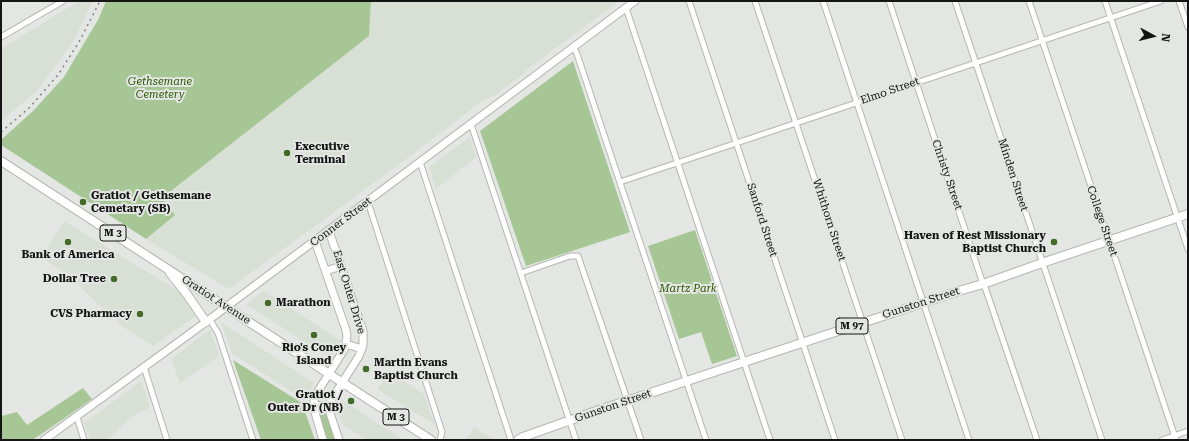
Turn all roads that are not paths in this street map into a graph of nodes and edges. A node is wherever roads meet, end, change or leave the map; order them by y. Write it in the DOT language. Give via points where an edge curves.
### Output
graph roads {
  1 [pos="63,1"];
  2 [pos="635,1"];
  3 [pos="689,1"];
  4 [pos="755,1"];
  5 [pos="823,1"];
  6 [pos="889,1"];
  7 [pos="955,1"];
  8 [pos="1029,1"];
  9 [pos="1105,1"];
  10 [pos="1161,1"];
  11 [pos="1179,1"];
  12 [pos="626,8"];
  13 [pos="1110,18"];
  14 [pos="1188,27"];
  15 [pos="1,37"];
  16 [pos="1042,41"];
  17 [pos="574,48"];
  18 [pos="976,63"];
  19 [pos="916,83"];
  20 [pos="856,103"];
  21 [pos="796,123"];
  22 [pos="471,124"];
  23 [pos="736,143"];
  24 [pos="1,161"];
  25 [pos="420,162"];
  26 [pos="678,163"];
  27 [pos="620,182"];
  28 [pos="368,202"];
  29 [pos="1188,214"];
  30 [pos="1178,218"];
  31 [pos="329,231"];
  32 [pos="315,241"];
  33 [pos="1109,241"];
  34 [pos="1188,248"];
  35 [pos="1042,263"];
  36 [pos="341,266"];
  37 [pos="166,268"];
  38 [pos="326,271"];
  39 [pos="521,273"];
  40 [pos="983,284"];
  41 [pos="923,303"];
  42 [pos="226,306"];
  43 [pos="208,321"];
  44 [pos="863,323"];
  45 [pos="803,343"];
  46 [pos="346,344"];
  47 [pos="362,349"];
  48 [pos="744,362"];
  49 [pos="144,368"];
  50 [pos="329,373"];
  51 [pos="686,381"];
  52 [pos="342,382"];
  53 [pos="628,401"];
  54 [pos="313,405"];
  55 [pos="329,406"];
  56 [pos="77,416"];
  57 [pos="570,420"];
  58 [pos="1188,431"];
  59 [pos="1175,438"];
  60 [pos="44,440"];
  61 [pos="84,440"];
  62 [pos="167,440"];
  63 [pos="254,440"];
  64 [pos="323,440"];
  65 [pos="339,440"];
  66 [pos="431,440"];
  67 [pos="440,440"];
  68 [pos="511,440"];
  69 [pos="518,440"];
  70 [pos="576,440"];
  71 [pos="640,440"];
  72 [pos="706,440"];
  73 [pos="770,440"];
  74 [pos="835,440"];
  75 [pos="902,440"];
  76 [pos="968,440"];
  77 [pos="1037,440"];
  78 [pos="1102,440"];
  79 [pos="1162,440"];
  1 -- 15 [label="street"];
  2 -- 12 [label="main road, Conner Street"];
  3 -- 23 [label="street, Sanford Street"];
  4 -- 21 [label="street, Whithorn Street"];
  5 -- 20 [label="street"];
  6 -- 19 [label="street, Christy Street"];
  7 -- 18 [label="street, Minden Street"];
  8 -- 16 [label="street, College Street"];
  9 -- 13 [label="street"];
  10 -- 13 [label="street, Elmo Street"];
  11 -- 14 [label="street"];
  12 -- 17 [label="main road, Conner Street"];
  12 -- 26 [label="street"];
  13 -- 16 [label="street, Elmo Street"];
  13 -- 30 [label="street"];
  16 -- 18 [label="street, Elmo Street"];
  16 -- 33 [label="street, College Street"];
  17 -- 22 [label="main road, Conner Street"];
  17 -- 27 [label="street"];
  18 -- 19 [label="street, Elmo Street"];
  18 -- 35 [label="street, Minden Street"];
  19 -- 20 [label="street, Elmo Street"];
  19 -- 40 [label="street, Christy Street"];
  20 -- 21 [label="street, Elmo Street"];
  20 -- 41 [label="street"];
  21 -- 23 [label="street, Elmo Street"];
  21 -- 44 [label="street, Whithorn Street"];
  22 -- 25 [label="main road, Conner Street"];
  22 -- 39 [label="street"];
  23 -- 26 [label="street, Elmo Street"];
  23 -- 45 [label="street, Sanford Street"];
  24 -- 37 [label="main road, Gratiot Avenue / M 3"];
  25 -- 28 [label="main road, Conner Street"];
  25 -- 68 [label="street"];
  26 -- 27 [label="street, Elmo Street"];
  26 -- 48 [label="street"];
  27 -- 51 [label="street"];
  28 -- 31 [label="main road, Conner Street"];
  28 -- 67 [label="street" via="442,432"];
  29 -- 30 [label="main road, Gunston Street / M 97"];
  30 -- 33 [label="main road, Gunston Street / M 97"];
  30 -- 34 [label="street"];
  31 -- 32 [label="main road, Conner Street"];
  31 -- 36 [label="main road, East Outer Drive"];
  32 -- 38 [label="main road, East Outer Drive"];
  32 -- 42 [label="main road, Conner Street"];
  33 -- 35 [label="main road, Gunston Street / M 97"];
  33 -- 59 [label="street, College Street"];
  35 -- 40 [label="main road, Gunston Street / M 97"];
  35 -- 78 [label="street, Minden Street"];
  36 -- 38 [label="main road"];
  36 -- 47 [label="main road, East Outer Drive" via="363,331"];
  37 -- 42 [label="main road, Gratiot Avenue / M 3"];
  37 -- 43 [label="main road"];
  38 -- 46 [label="main road, East Outer Drive" via="346,330"];
  39 -- 53 [label="street" via="570,256 578,256"];
  39 -- 57 [label="street"];
  40 -- 41 [label="main road, Gunston Street / M 97"];
  40 -- 77 [label="street, Christy Street"];
  41 -- 44 [label="main road, Gunston Street / M 97"];
  41 -- 76 [label="street"];
  42 -- 43 [label="main road, Conner Street"];
  42 -- 50 [label="main road, Gratiot Avenue / M 3"];
  43 -- 49 [label="main road, Conner Street"];
  43 -- 63 [label="street" via="218,333"];
  44 -- 45 [label="main road, Gunston Street / M 97"];
  44 -- 75 [label="street, Whithorn Street"];
  45 -- 48 [label="main road, Gunston Street / M 97"];
  45 -- 74 [label="street, Sanford Street"];
  46 -- 47 [label="main road"];
  46 -- 50 [label="main road, East Outer Drive"];
  47 -- 52 [label="main road, East Outer Drive"];
  48 -- 51 [label="main road, Gunston Street / M 97"];
  48 -- 73 [label="street"];
  49 -- 56 [label="main road, Conner Street"];
  49 -- 62 [label="street"];
  50 -- 52 [label="main road, Gratiot Avenue / M 3"];
  50 -- 54 [label="main road, East Outer Drive" via="315,396"];
  51 -- 53 [label="main road, Gunston Street / M 97"];
  51 -- 72 [label="street"];
  52 -- 55 [label="main road, East Outer Drive"];
  52 -- 66 [label="main road, Gratiot Avenue / M 3"];
  53 -- 57 [label="main road, Gunston Street / M 97"];
  53 -- 71 [label="street"];
  54 -- 55 [label="main road"];
  54 -- 64 [label="main road"];
  55 -- 65 [label="main road"];
  56 -- 60 [label="main road, Conner Street"];
  56 -- 61 [label="street"];
  57 -- 69 [label="main road, Gunston Street / M 97"];
  57 -- 70 [label="street"];
  58 -- 59 [label="street"];
  59 -- 79 [label="street"];
}
